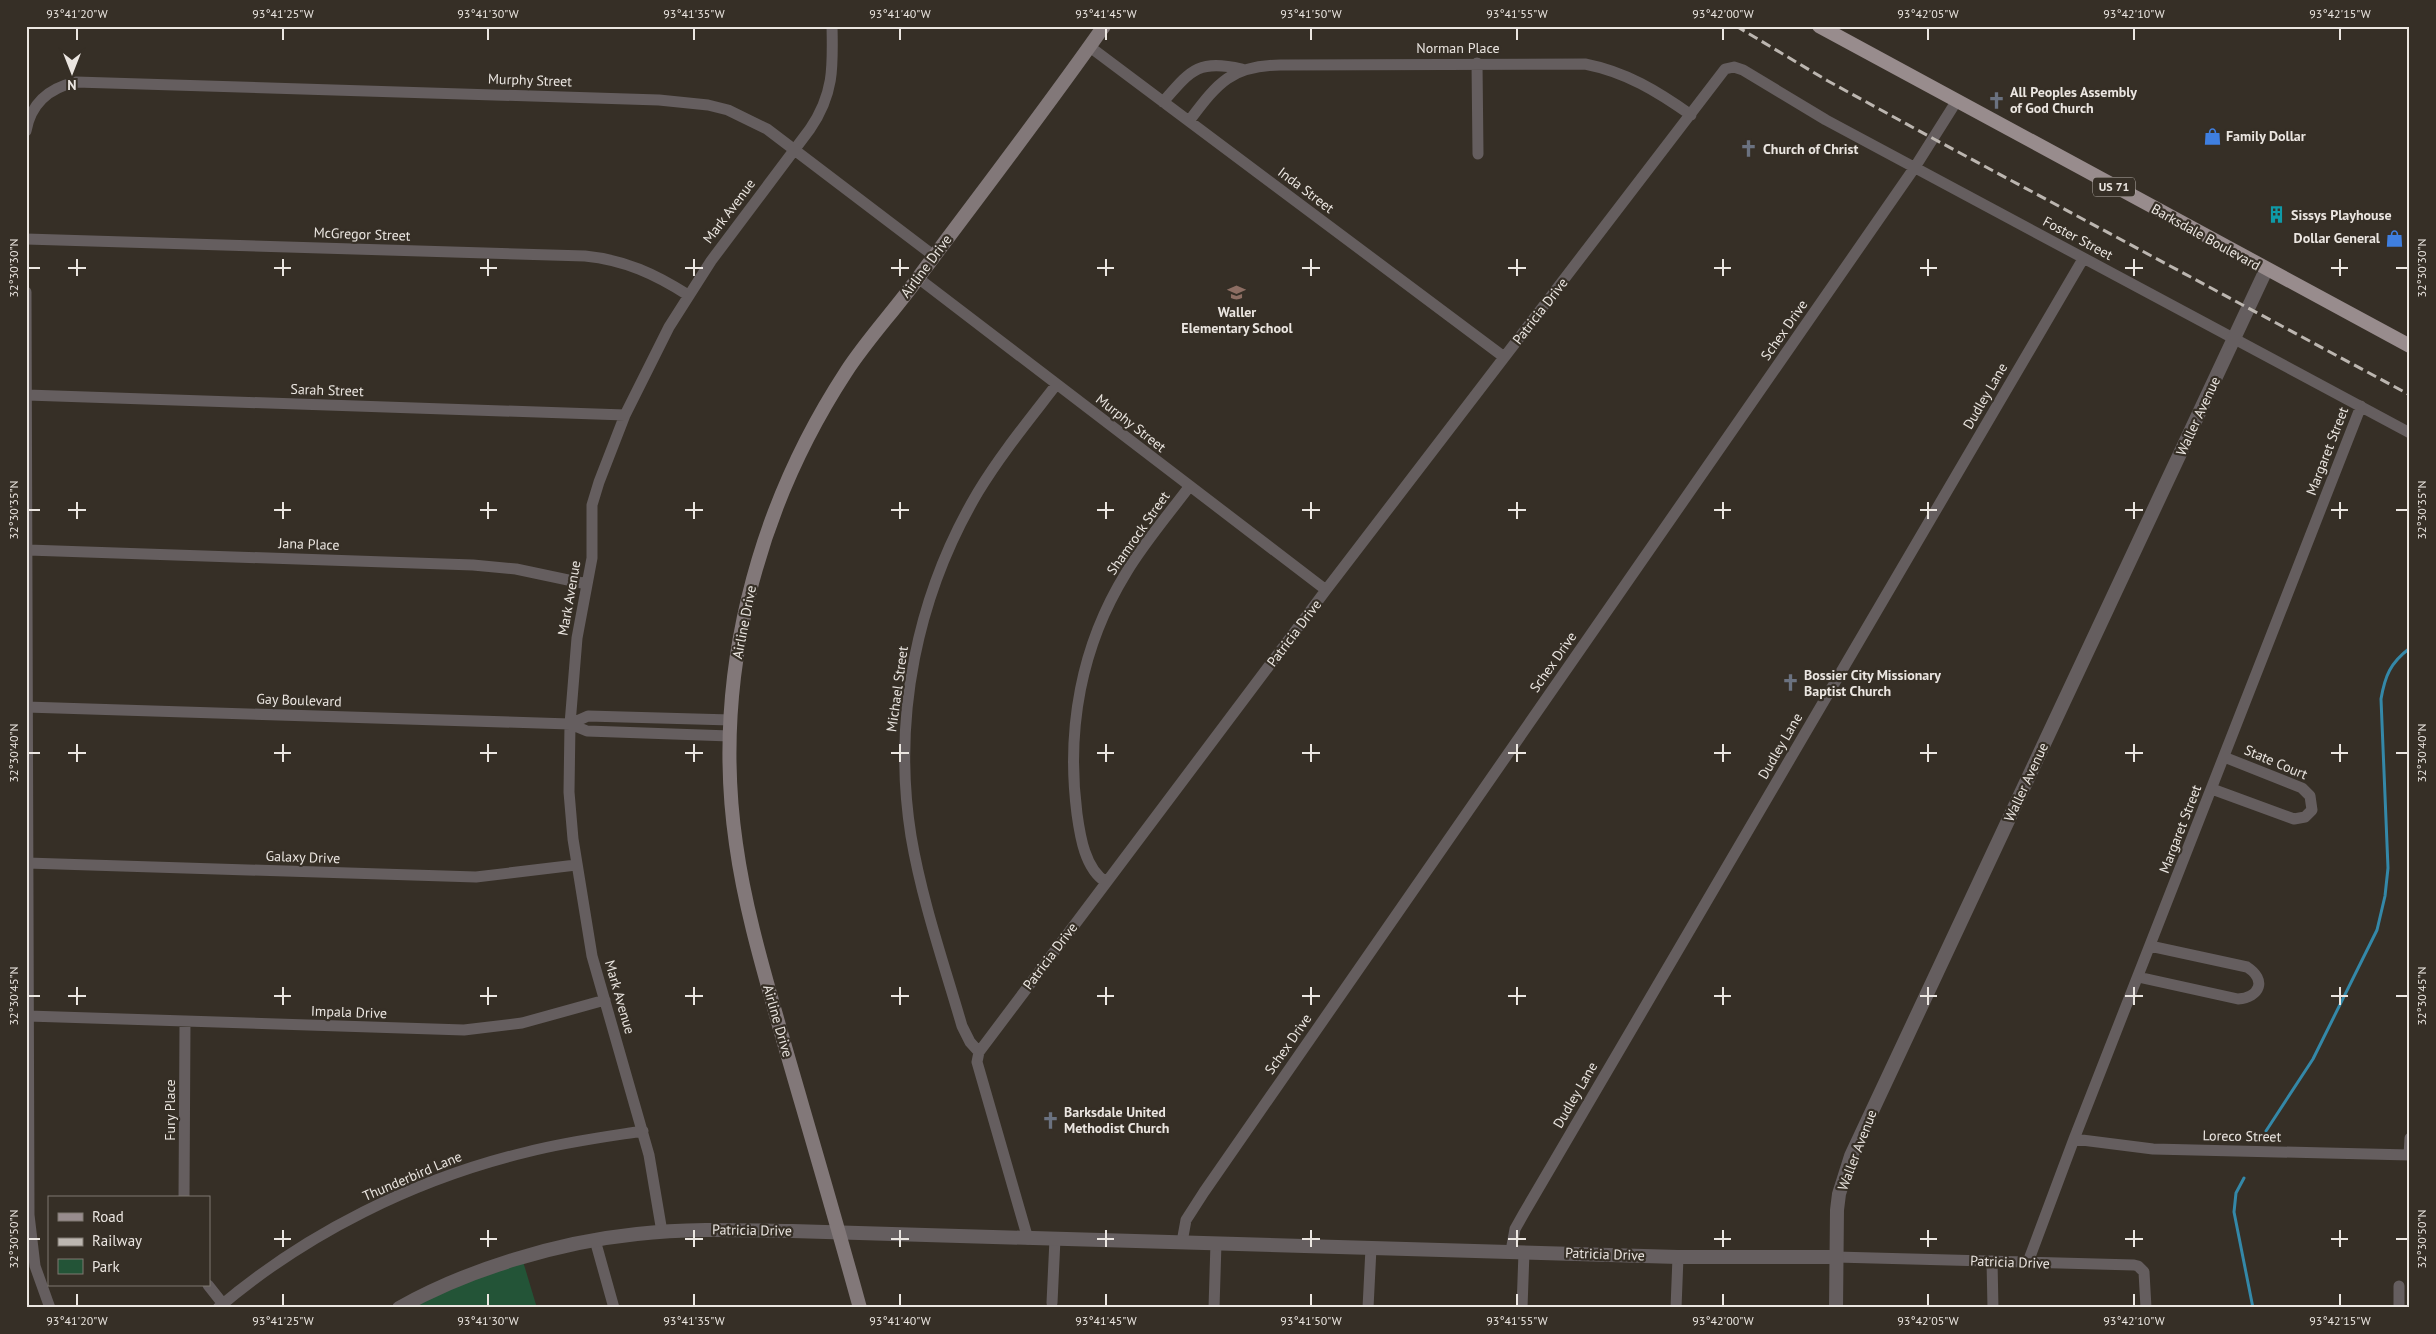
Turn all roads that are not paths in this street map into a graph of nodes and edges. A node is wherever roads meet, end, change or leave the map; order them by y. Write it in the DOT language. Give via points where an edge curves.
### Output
graph roads {
  1 [pos="832,26"];
  2 [pos="1104,26"];
  3 [pos="1819,26"];
  4 [pos="1090,46"];
  5 [pos="1477,63"];
  6 [pos="1734,67"];
  7 [pos="1242,69"];
  8 [pos="1163,102"];
  9 [pos="1956,102"];
  10 [pos="1691,115"];
  11 [pos="1188,121"];
  12 [pos="26,131"];
  13 [pos="795,148"];
  14 [pos="1478,154"];
  15 [pos="1915,167"];
  16 [pos="26,239"];
  17 [pos="934,256"];
  18 [pos="2083,258"];
  19 [pos="2266,270"];
  20 [pos="918,278"];
  21 [pos="26,292"];
  22 [pos="688,295"];
  23 [pos="2235,338"];
  24 [pos="2410,346"];
  25 [pos="1504,357"];
  26 [pos="1056,385"];
  27 [pos="27,394"];
  28 [pos="2361,406"];
  29 [pos="625,415"];
  30 [pos="2410,433"];
  31 [pos="1189,487"];
  32 [pos="28,550"];
  33 [pos="587,584"];
  34 [pos="1326,590"];
  35 [pos="27,707"];
  36 [pos="731,720"];
  37 [pos="570,724"];
  38 [pos="730,736"];
  39 [pos="2224,757"];
  40 [pos="2212,789"];
  41 [pos="27,863"];
  42 [pos="576,865"];
  43 [pos="1106,882"];
  44 [pos="2150,946"];
  45 [pos="2138,977"];
  46 [pos="605,1000"];
  47 [pos="28,1016"];
  48 [pos="185,1022"];
  49 [pos="979,1052"];
  50 [pos="643,1131"];
  51 [pos="2410,1138"];
  52 [pos="2074,1139"];
  53 [pos="2409,1155"];
  54 [pos="184,1196"];
  55 [pos="662,1232"];
  56 [pos="838,1232"];
  57 [pos="1028,1238"];
  58 [pos="1055,1239"];
  59 [pos="595,1240"];
  60 [pos="1182,1242"];
  61 [pos="1216,1243"];
  62 [pos="1370,1248"];
  63 [pos="1518,1252"];
  64 [pos="1678,1257"];
  65 [pos="1836,1257"];
  66 [pos="1992,1261"];
  67 [pos="2028,1262"];
  68 [pos="209,1286"];
  69 [pos="2399,1286"];
  70 [pos="1052,1302"];
  71 [pos="220,1306"];
  72 [pos="50,1308"];
  73 [pos="399,1308"];
  74 [pos="614,1308"];
  75 [pos="860,1308"];
  76 [pos="1214,1308"];
  77 [pos="1368,1308"];
  78 [pos="1522,1308"];
  79 [pos="1676,1308"];
  80 [pos="1836,1308"];
  81 [pos="1993,1308"];
  82 [pos="2146,1308"];
  83 [pos="2399,1308"];
  1 -- 13 [label="street, Mark Avenue" via="830,89 816,120"];
  2 -- 4 [label="main road, Airline Drive"];
  3 -- 9 [label="main road, Barksdale Boulevard / US 71"];
  4 -- 8 [label="street, Inda Street"];
  4 -- 17 [label="main road, Airline Drive"];
  5 -- 7 [label="street, Norman Place" via="1274,65"];
  5 -- 10 [label="street, Norman Place" via="1572,63 1610,69 1656,90"];
  5 -- 14 [label="street"];
  6 -- 10 [label="street, Patricia Drive" via="1722,72"];
  6 -- 15 [label="street, Foster Street"];
  7 -- 8 [label="street, Norman Place" via="1220,65 1200,68 1183,78"];
  7 -- 11 [label="street, Norman Place" via="1216,87"];
  8 -- 11 [label="street, Inda Street"];
  9 -- 15 [label="street, Schex Drive"];
  9 -- 19 [label="main road, Barksdale Boulevard / US 71"];
  10 -- 25 [label="street, Patricia Drive"];
  11 -- 25 [label="street, Inda Street"];
  12 -- 13 [label="street, Murphy Street" via="39,100 57,88 76,82 684,102 728,110 767,129"];
  13 -- 17 [label="street, Murphy Street"];
  13 -- 22 [label="street, Mark Avenue"];
  15 -- 18 [label="street, Foster Street"];
  15 -- 60 [label="street, Schex Drive" via="1204,1192 1186,1220"];
  16 -- 22 [label="street, McGregor Street" via="585,256 606,258 644,269"];
  17 -- 20 [label="main road, Airline Drive"];
  18 -- 23 [label="street, Foster Street"];
  18 -- 63 [label="street, Dudley Lane" via="1524,1212 1515,1229"];
  19 -- 23 [label="street, Waller Avenue"];
  19 -- 24 [label="main road, Barksdale Boulevard / US 71"];
  20 -- 26 [label="street, Murphy Street"];
  20 -- 36 [label="main road, Airline Drive" via="847,370 800,454 783,492 756,564 747,602 739,638"];
  21 -- 27 [label="street"];
  22 -- 29 [label="street, Mark Avenue" via="652,358"];
  23 -- 28 [label="street, Foster Street"];
  23 -- 65 [label="street, Waller Avenue" via="1851,1156 1839,1194"];
  25 -- 34 [label="street, Patricia Drive"];
  26 -- 31 [label="street, Murphy Street"];
  26 -- 49 [label="street, Michael Street" via="993,469 954,536 936,578 921,629 908,701 906,787 915,858 962,1026"];
  27 -- 29 [label="street, Sarah Street"];
  27 -- 32 [label="street"];
  28 -- 30 [label="street, Foster Street"];
  28 -- 39 [label="street, Margaret Street"];
  29 -- 33 [label="street, Mark Avenue" via="592,506 592,558"];
  31 -- 34 [label="street, Murphy Street"];
  31 -- 43 [label="street, Shamrock Street" via="1126,574 1104,615 1083,671 1074,723 1076,805 1090,862 1097,876"];
  32 -- 33 [label="street, Jana Place" via="473,565 516,569"];
  32 -- 35 [label="street"];
  33 -- 37 [label="street, Mark Avenue" via="576,652"];
  34 -- 43 [label="street, Patricia Drive"];
  35 -- 37 [label="street, Gay Boulevard"];
  35 -- 41 [label="street"];
  36 -- 37 [label="street, Gay Boulevard" via="588,716"];
  36 -- 38 [label="main road, Airline Drive"];
  37 -- 38 [label="street, Gay Boulevard" via="587,731"];
  37 -- 42 [label="street, Mark Avenue" via="569,792"];
  38 -- 56 [label="main road, Airline Drive" via="733,819 748,913"];
  39 -- 40 [label="street, Margaret Street"];
  39 -- 40 [label="street, State Court" via="2302,788 2310,796 2312,810 2305,817 2294,819"];
  40 -- 44 [label="street, Margaret Street"];
  41 -- 42 [label="street, Galaxy Drive" via="469,877"];
  41 -- 47 [label="street"];
  42 -- 46 [label="street, Mark Avenue" via="592,956"];
  43 -- 49 [label="street, Patricia Drive"];
  44 -- 45 [label="street, Margaret Street"];
  44 -- 45 [label="street" via="2248,968 2260,982 2258,989 2249,997 2238,999"];
  45 -- 52 [label="street, Margaret Street"];
  46 -- 48 [label="street, Impala Drive" via="522,1023 464,1030"];
  46 -- 50 [label="street, Mark Avenue"];
  47 -- 48 [label="street, Impala Drive"];
  47 -- 72 [label="street" via="30,1231 35,1266"];
  48 -- 54 [label="street, Fury Place"];
  49 -- 57 [label="street" via="978,1062"];
  50 -- 55 [label="street, Mark Avenue"];
  50 -- 71 [label="street, Thunderbird Lane" via="527,1152 416,1188 321,1235"];
  51 -- 53 [label="street"];
  52 -- 53 [label="street, Loreco Street" via="2152,1149"];
  52 -- 67 [label="street, Margaret Street"];
  55 -- 56 [label="street, Patricia Drive"];
  55 -- 59 [label="street, Patricia Drive"];
  56 -- 57 [label="street, Patricia Drive"];
  56 -- 75 [label="main road, Airline Drive"];
  57 -- 58 [label="street, Patricia Drive"];
  58 -- 60 [label="street, Patricia Drive"];
  58 -- 70 [label="street"];
  59 -- 73 [label="street, Patricia Drive" via="489,1269"];
  59 -- 74 [label="street"];
  60 -- 61 [label="street, Patricia Drive"];
  61 -- 62 [label="street, Patricia Drive"];
  61 -- 76 [label="street"];
  62 -- 63 [label="street, Patricia Drive"];
  62 -- 77 [label="street"];
  63 -- 64 [label="street, Patricia Drive"];
  63 -- 78 [label="street, Dudley Lane"];
  64 -- 65 [label="street, Patricia Drive"];
  64 -- 79 [label="street"];
  65 -- 66 [label="street, Patricia Drive"];
  65 -- 80 [label="street, Waller Avenue"];
  66 -- 67 [label="street, Patricia Drive"];
  66 -- 81 [label="street"];
  67 -- 82 [label="street, Patricia Drive" via="2138,1266 2145,1277"];
  68 -- 71 [label="street"];
  69 -- 83 [label="street"];
}
